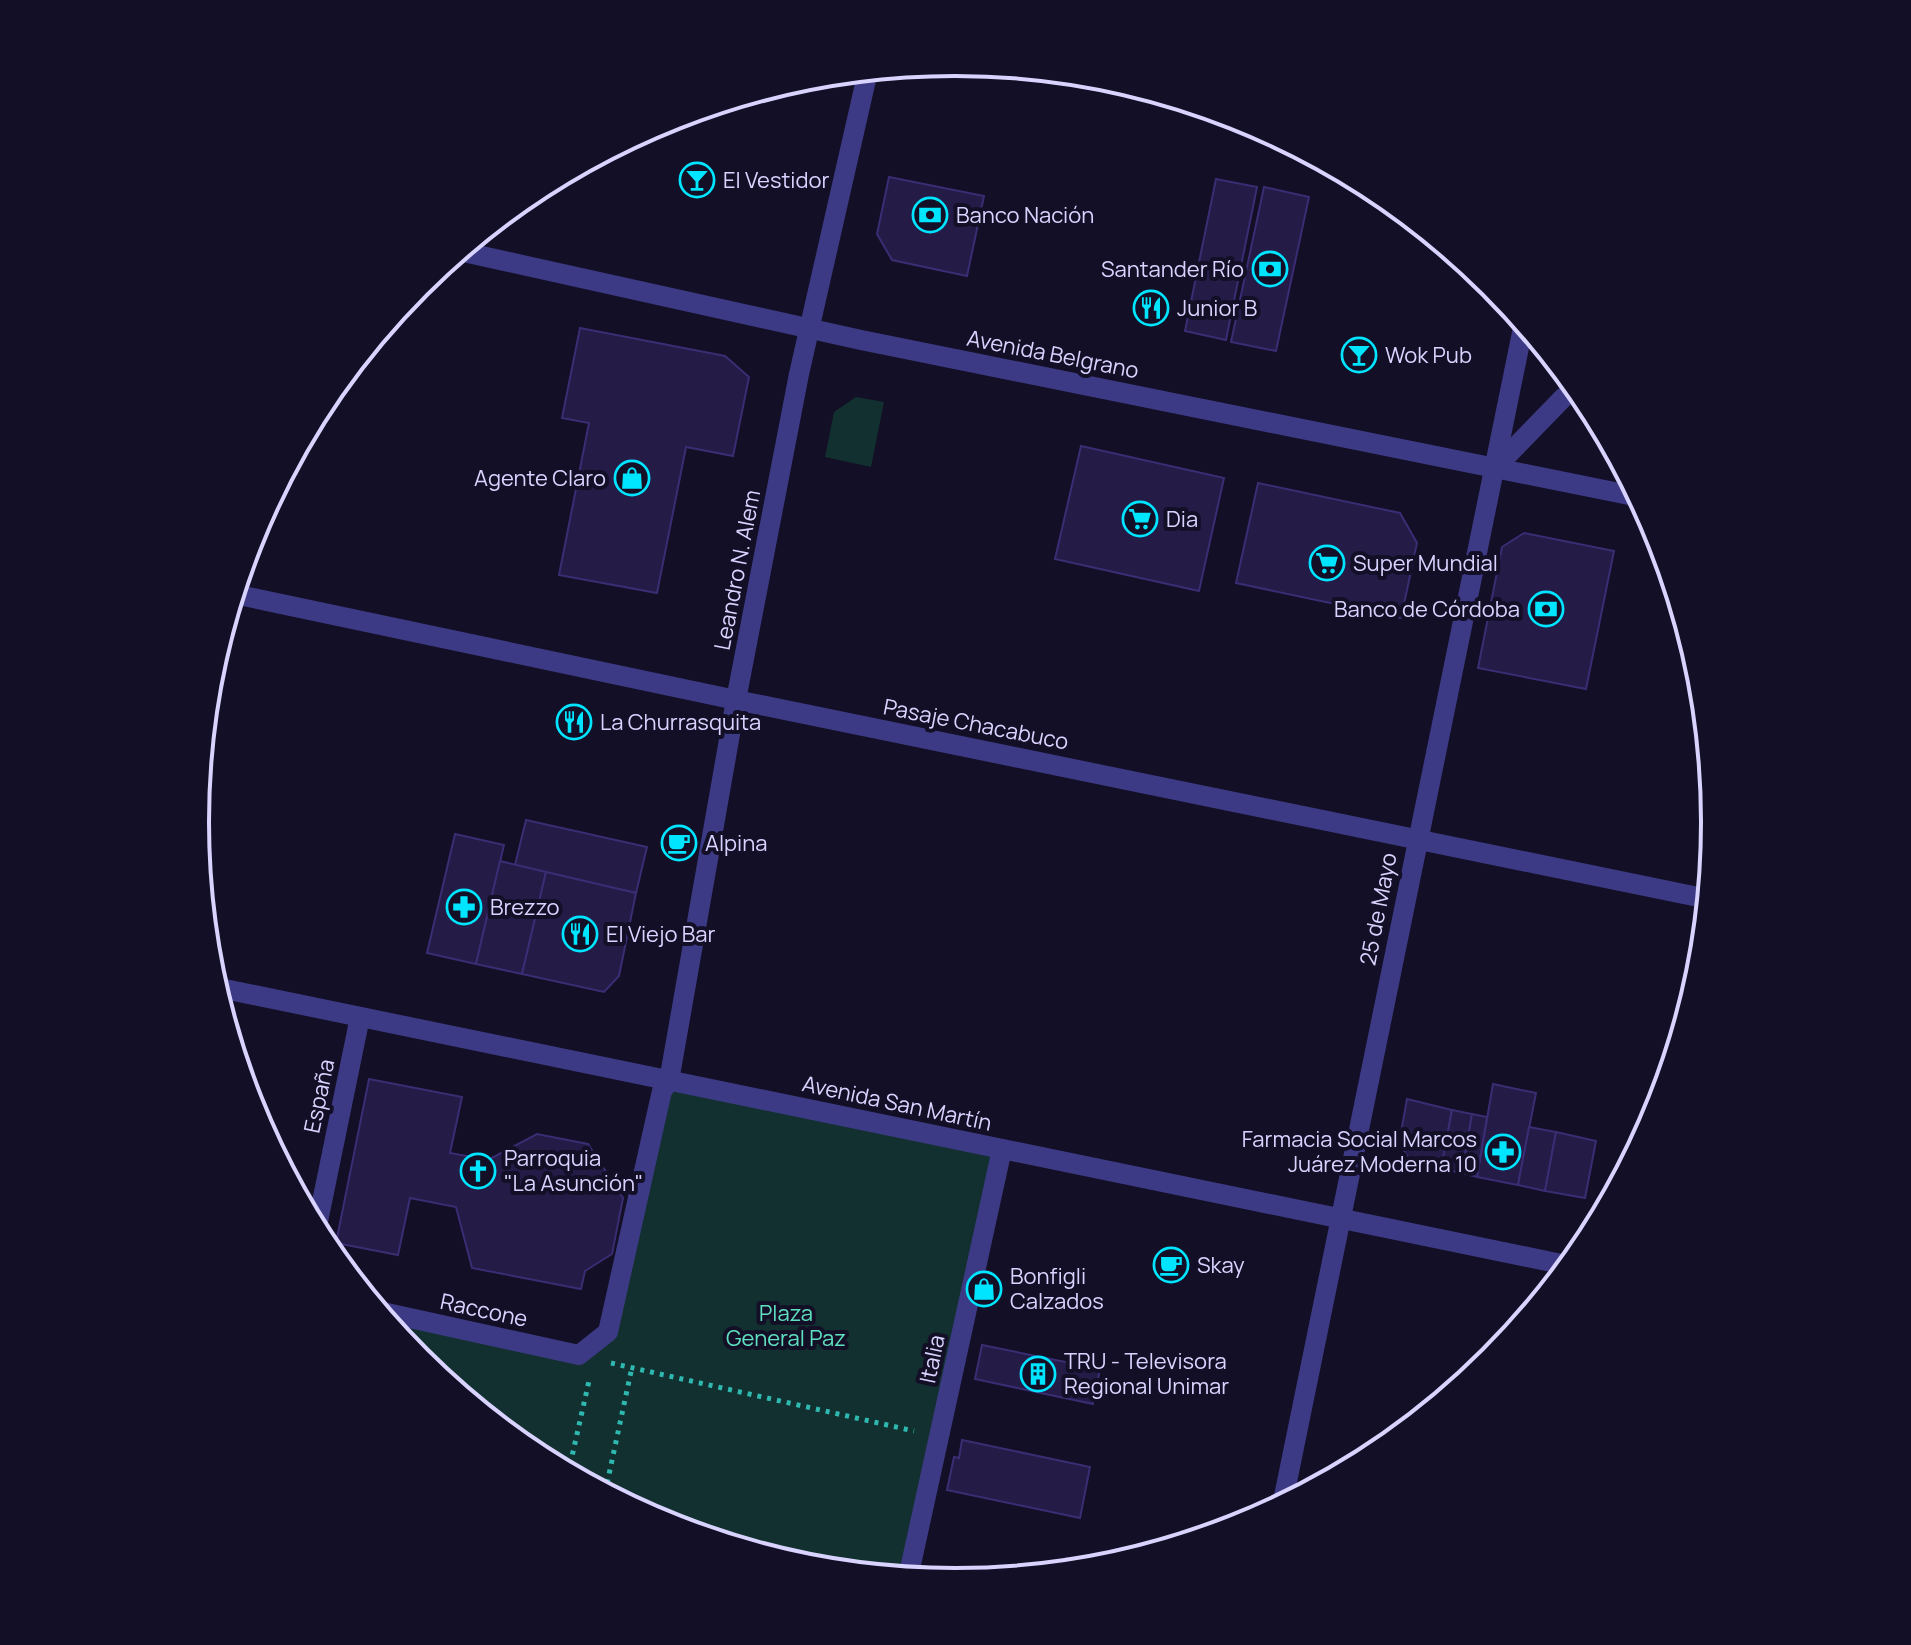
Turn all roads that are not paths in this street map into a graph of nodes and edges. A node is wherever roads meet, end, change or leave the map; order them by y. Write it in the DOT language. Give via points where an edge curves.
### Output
graph roads {
  1 [pos="866,81"];
  2 [pos="472,254"];
  3 [pos="810,328"];
  4 [pos="1521,336"];
  5 [pos="1564,397"];
  6 [pos="1495,468"];
  7 [pos="1626,494"];
  8 [pos="245,596"];
  9 [pos="736,700"];
  10 [pos="1417,838"];
  11 [pos="1698,897"];
  12 [pos="228,990"];
  13 [pos="360,1017"];
  14 [pos="669,1081"];
  15 [pos="1002,1149"];
  16 [pos="320,1213"];
  17 [pos="1342,1219"];
  18 [pos="1558,1263"];
  19 [pos="394,1314"];
  20 [pos="587,1357"];
  21 [pos="1285,1493"];
  22 [pos="910,1567"];
  1 -- 3 [label="street, Leandro N. Alem"];
  2 -- 3 [label="street, Avenida Belgrano"];
  3 -- 6 [label="street, Avenida Belgrano"];
  3 -- 9 [label="street, Leandro N. Alem"];
  4 -- 6 [label="street, 25 de Mayo"];
  5 -- 6 [label="street"];
  6 -- 7 [label="street, Avenida Belgrano"];
  6 -- 10 [label="street, 25 de Mayo"];
  8 -- 9 [label="street, Pasaje Chacabuco"];
  9 -- 10 [label="street, Pasaje Chacabuco"];
  9 -- 14 [label="street, Leandro N. Alem"];
  10 -- 11 [label="street, Pasaje Chacabuco"];
  10 -- 17 [label="street, 25 de Mayo"];
  12 -- 13 [label="street, Avenida San Martín"];
  13 -- 14 [label="street, Avenida San Martín"];
  13 -- 16 [label="street, España"];
  14 -- 15 [label="street, Avenida San Martín"];
  14 -- 20 [label="street, Leandro N. Alem" via="662,1091 608,1332"];
  15 -- 17 [label="street, Avenida San Martín"];
  15 -- 22 [label="street, Italia"];
  17 -- 18 [label="street, Avenida San Martín"];
  17 -- 21 [label="street, 25 de Mayo"];
  19 -- 20 [label="street, Raccone"];
}
